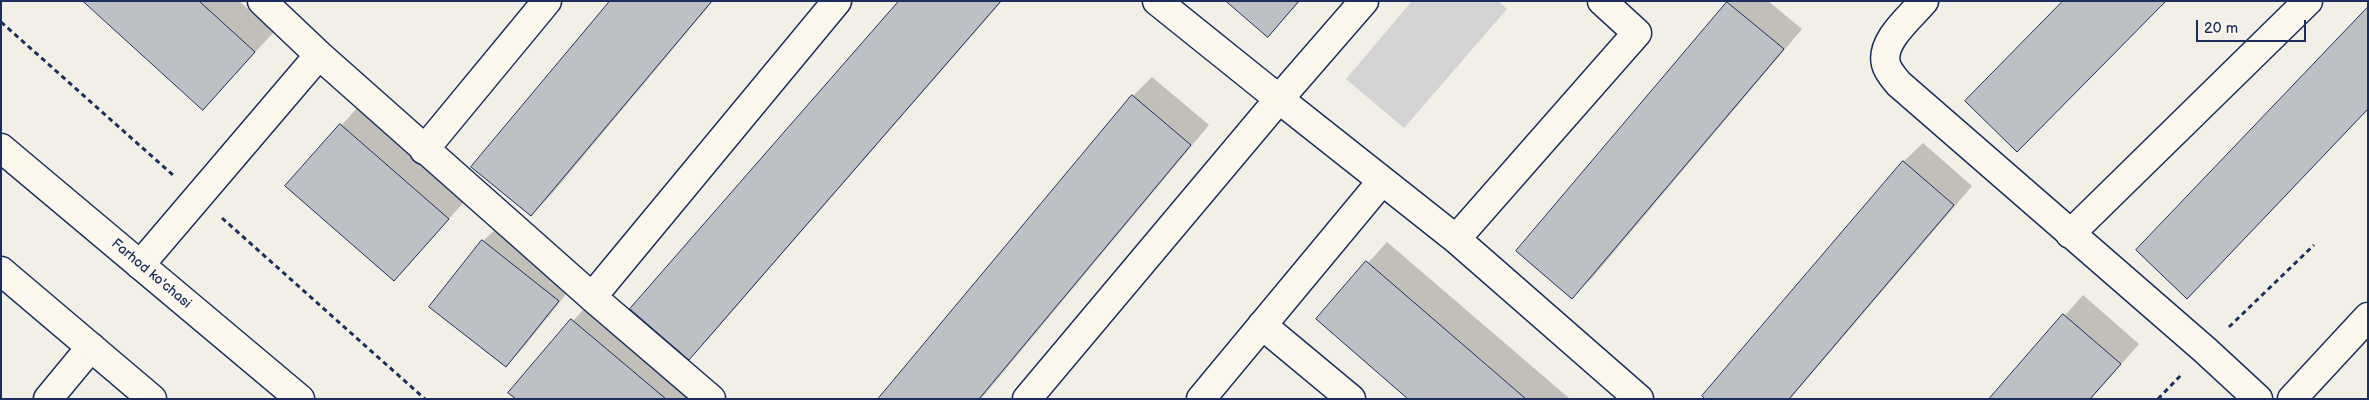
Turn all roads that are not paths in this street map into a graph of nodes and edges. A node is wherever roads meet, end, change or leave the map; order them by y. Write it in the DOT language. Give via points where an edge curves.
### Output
graph roads {
  1 [pos="262,1"];
  2 [pos="547,1"];
  3 [pos="837,1"];
  4 [pos="1157,1"];
  5 [pos="1364,1"];
  6 [pos="1602,1"];
  7 [pos="1924,1"];
  8 [pos="2308,1"];
  9 [pos="320,55"];
  10 [pos="1279,98"];
  11 [pos="1,148"];
  12 [pos="424,150"];
  13 [pos="1382,181"];
  14 [pos="2070,234"];
  15 [pos="1456,239"];
  16 [pos="140,265"];
  17 [pos="1,271"];
  18 [pos="592,296"];
  19 [pos="2368,318"];
  20 [pos="1262,325"];
  21 [pos="91,347"];
  22 [pos="48,399"];
  23 [pos="152,399"];
  24 [pos="300,399"];
  25 [pos="711,399"];
  26 [pos="1027,399"];
  27 [pos="1201,399"];
  28 [pos="1351,399"];
  29 [pos="1639,399"];
  30 [pos="2258,399"];
  31 [pos="2292,399"];
  1 -- 9 [label="main road"];
  2 -- 12 [label="main road"];
  3 -- 18 [label="main road"];
  4 -- 10 [label="main road"];
  5 -- 10 [label="main road"];
  6 -- 15 [label="main road" via="1638,33"];
  7 -- 14 [label="main road" via="1889,43 1886,64 1890,74"];
  8 -- 14 [label="main road"];
  9 -- 12 [label="main road"];
  9 -- 16 [label="main road"];
  10 -- 13 [label="main road"];
  10 -- 26 [label="main road"];
  11 -- 16 [label="main road, Farhod ko'chasi"];
  12 -- 18 [label="main road"];
  13 -- 15 [label="main road"];
  13 -- 20 [label="main road"];
  14 -- 30 [label="main road"];
  15 -- 29 [label="main road"];
  16 -- 24 [label="main road, Farhod ko'chasi"];
  17 -- 21 [label="main road"];
  18 -- 25 [label="main road"];
  19 -- 31 [label="main road"];
  20 -- 27 [label="main road"];
  20 -- 28 [label="main road"];
  21 -- 22 [label="main road"];
  21 -- 23 [label="main road"];
}
